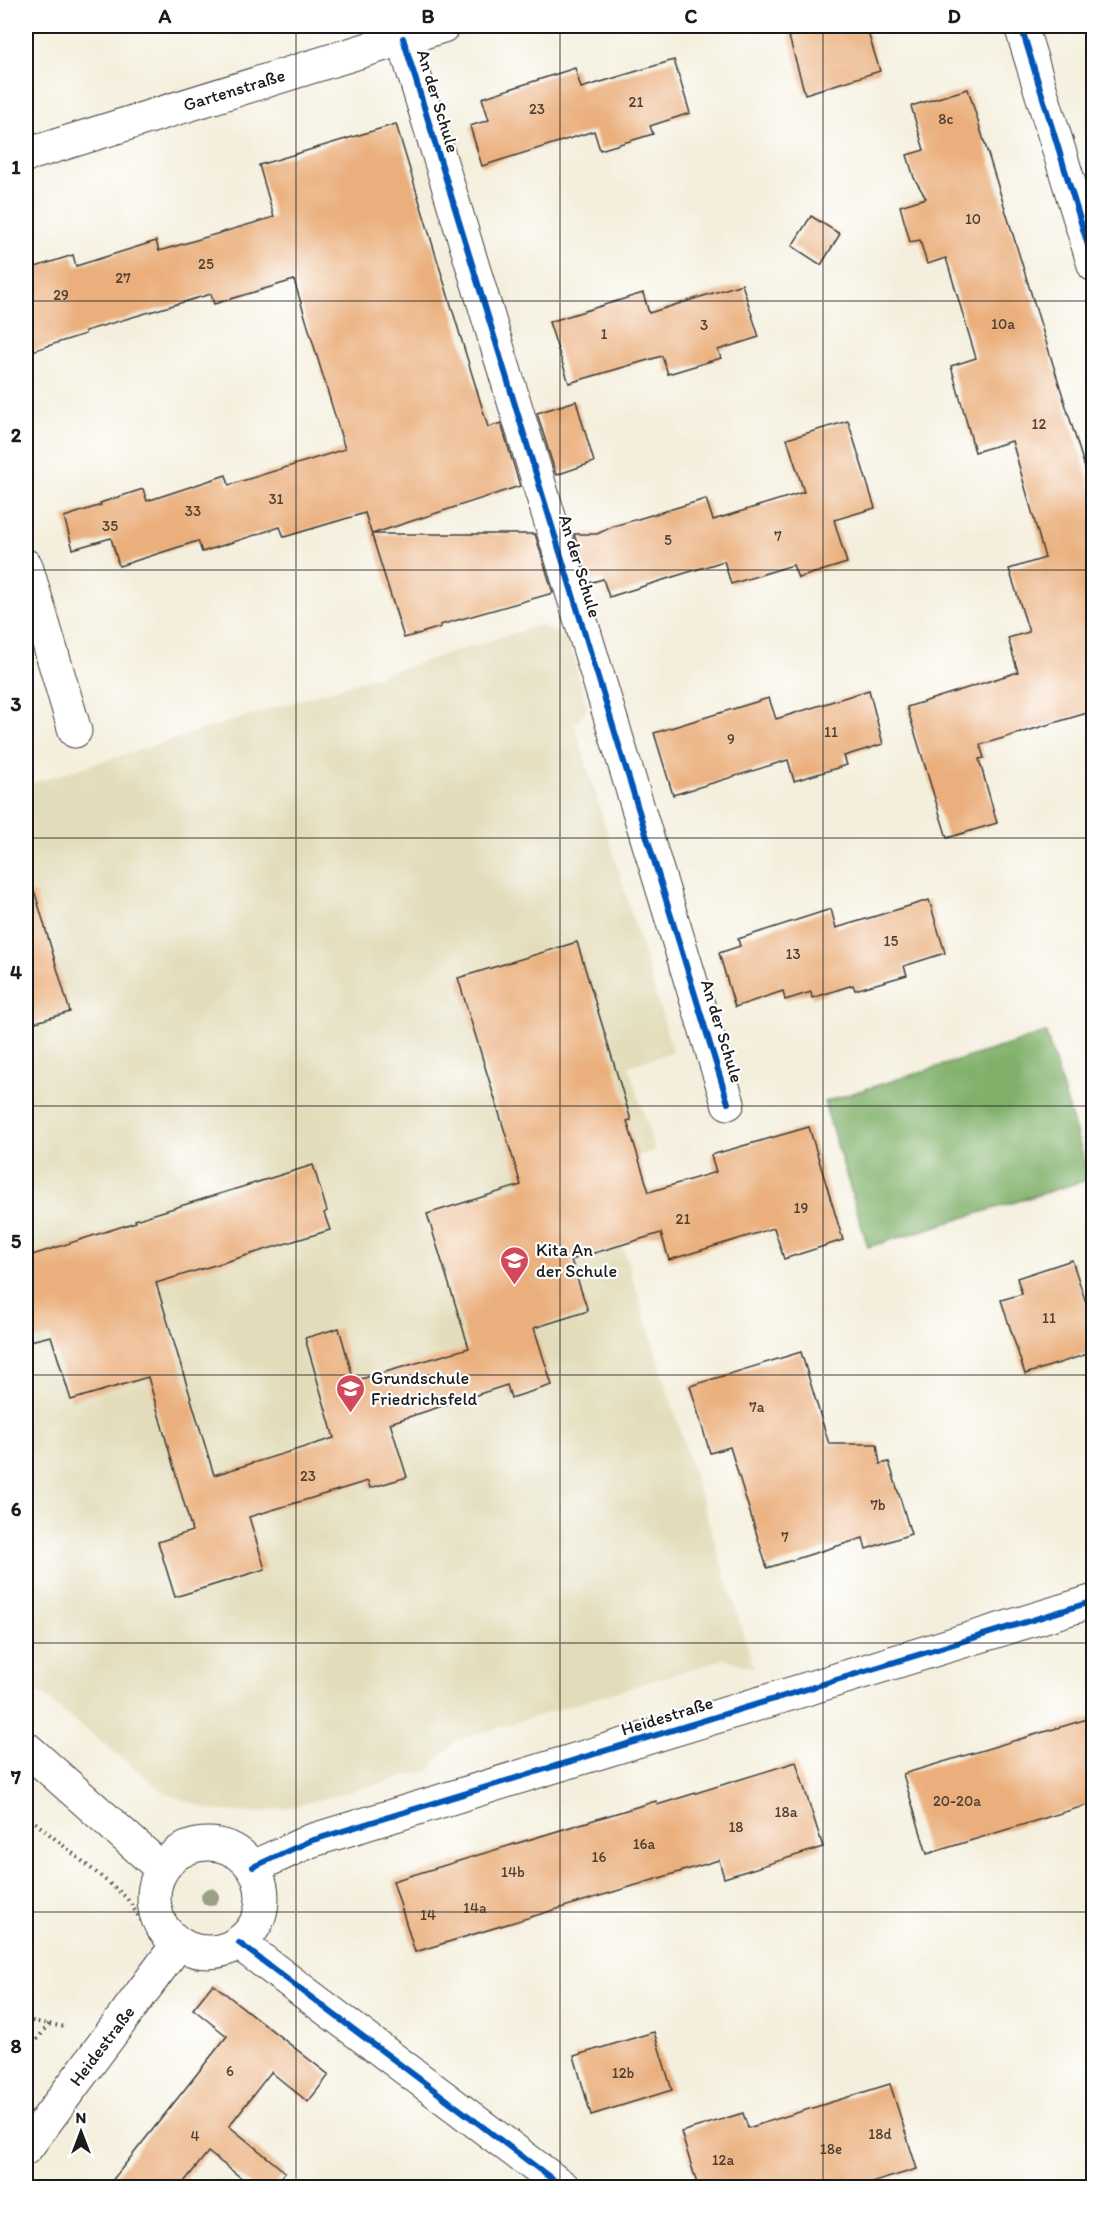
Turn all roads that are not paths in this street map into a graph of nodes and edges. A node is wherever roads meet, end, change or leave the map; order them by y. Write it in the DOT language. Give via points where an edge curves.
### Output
graph roads {
  1 [pos="444,26"];
  2 [pos="1021,26"];
  3 [pos="403,38"];
  4 [pos="26,155"];
  5 [pos="1094,266"];
  6 [pos="26,566"];
  7 [pos="75,731"];
  8 [pos="728,1103"];
  9 [pos="1094,1601"];
  10 [pos="26,1748"];
  11 [pos="253,1867"];
  12 [pos="162,1869"];
  13 [pos="239,1942"];
  14 [pos="178,1944"];
  15 [pos="26,2148"];
  16 [pos="564,2187"];
  1 -- 3 [label="street, Gartenstraße"];
  2 -- 5 [label="street"];
  3 -- 4 [label="street, Gartenstraße"];
  3 -- 8 [label="street, An der Schule"];
  6 -- 7 [label="street"];
  9 -- 11 [label="street, Heidestraße" via="310,1840"];
  10 -- 12 [label="street"];
  11 -- 12 [label="street" via="225,1846 207,1844 174,1855"];
  11 -- 13 [label="street" via="260,1881 262,1900 251,1931"];
  12 -- 14 [label="street" via="153,1901 165,1932"];
  13 -- 14 [label="street" via="209,1953"];
  13 -- 16 [label="street"];
  14 -- 15 [label="street, Heidestraße"];
}
